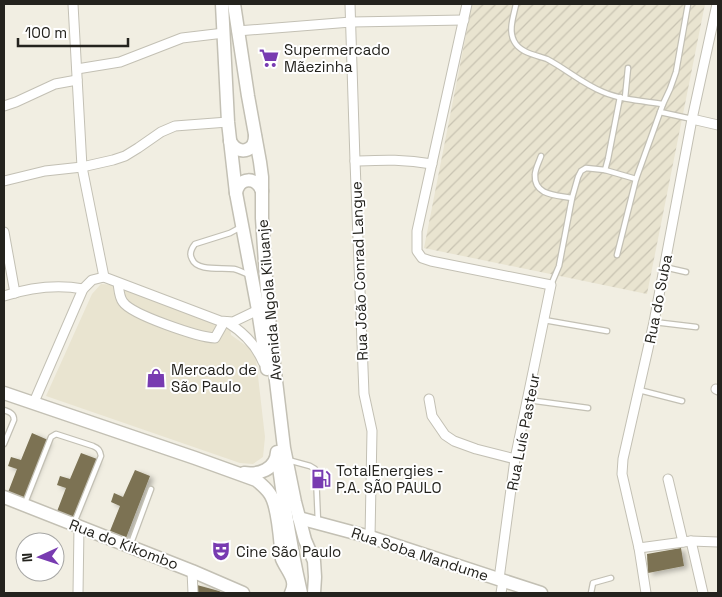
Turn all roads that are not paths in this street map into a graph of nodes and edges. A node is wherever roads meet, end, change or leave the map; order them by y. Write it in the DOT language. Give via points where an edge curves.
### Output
graph roads {
  1 [pos="73,4"];
  2 [pos="222,4"];
  3 [pos="234,4"];
  4 [pos="350,4"];
  5 [pos="468,4"];
  6 [pos="516,4"];
  7 [pos="688,4"];
  8 [pos="717,10"];
  9 [pos="464,20"];
  10 [pos="351,22"];
  11 [pos="238,31"];
  12 [pos="224,33"];
  13 [pos="628,68"];
  14 [pos="77,69"];
  15 [pos="77,80"];
  16 [pos="622,98"];
  17 [pos="663,104"];
  18 [pos="4,106"];
  19 [pos="660,112"];
  20 [pos="692,119"];
  21 [pos="228,122"];
  22 [pos="718,125"];
  23 [pos="255,136"];
  24 [pos="230,141"];
  25 [pos="541,156"];
  26 [pos="355,161"];
  27 [pos="432,164"];
  28 [pos="82,167"];
  29 [pos="605,170"];
  30 [pos="636,179"];
  31 [pos="4,181"];
  32 [pos="262,191"];
  33 [pos="236,193"];
  34 [pos="572,198"];
  35 [pos="242,227"];
  36 [pos="4,232"];
  37 [pos="617,255"];
  38 [pos="664,267"];
  39 [pos="686,272"];
  40 [pos="251,276"];
  41 [pos="104,277"];
  42 [pos="118,283"];
  43 [pos="551,285"];
  44 [pos="83,289"];
  45 [pos="15,293"];
  46 [pos="4,296"];
  47 [pos="258,310"];
  48 [pos="544,320"];
  49 [pos="225,322"];
  50 [pos="654,322"];
  51 [pos="696,327"];
  52 [pos="607,331"];
  53 [pos="267,370"];
  54 [pos="639,390"];
  55 [pos="4,393"];
  56 [pos="429,399"];
  57 [pos="528,400"];
  58 [pos="682,401"];
  59 [pos="34,402"];
  60 [pos="588,408"];
  61 [pos="4,410"];
  62 [pos="4,444"];
  63 [pos="280,454"];
  64 [pos="516,459"];
  65 [pos="236,473"];
  66 [pos="668,479"];
  67 [pos="151,489"];
  68 [pos="4,497"];
  69 [pos="24,505"];
  70 [pos="299,518"];
  71 [pos="318,523"];
  72 [pos="76,526"];
  73 [pos="370,537"];
  74 [pos="687,542"];
  75 [pos="718,542"];
  76 [pos="130,546"];
  77 [pos="639,548"];
  78 [pos="192,571"];
  79 [pos="611,578"];
  80 [pos="501,585"];
  81 [pos="78,593"];
  82 [pos="192,593"];
  83 [pos="243,593"];
  84 [pos="291,593"];
  85 [pos="302,593"];
  86 [pos="314,593"];
  87 [pos="541,593"];
  88 [pos="592,593"];
  89 [pos="646,593"];
  90 [pos="703,593"];
  1 -- 14 [label="street"];
  2 -- 12 [label="main road, Avenida Ngola Kiluanje"];
  3 -- 11 [label="main road, Avenida Ngola Kiluanje"];
  4 -- 10 [label="street, Rua João Conrad Langue"];
  5 -- 9 [label="street"];
  6 -- 16 [label="lane" via="511,29 514,42 524,52 547,60 590,86"];
  7 -- 17 [label="lane" via="676,72"];
  8 -- 20 [label="street, Rua do Suba"];
  9 -- 10 [label="street"];
  9 -- 27 [label="street"];
  10 -- 11 [label="street"];
  10 -- 26 [label="street, Rua João Conrad Langue"];
  11 -- 23 [label="main road, Avenida Ngola Kiluanje"];
  12 -- 14 [label="street" via="182,38 120,62"];
  12 -- 21 [label="main road, Avenida Ngola Kiluanje"];
  13 -- 16 [label="lane"];
  14 -- 15 [label="street"];
  15 -- 18 [label="street" via="55,84"];
  15 -- 28 [label="street"];
  16 -- 17 [label="lane"];
  16 -- 29 [label="lane"];
  17 -- 19 [label="lane"];
  19 -- 20 [label="lane"];
  19 -- 30 [label="lane"];
  20 -- 22 [label="street"];
  20 -- 38 [label="street, Rua do Suba"];
  21 -- 24 [label="main road, Avenida Ngola Kiluanje"];
  21 -- 28 [label="street" via="166,129 124,156"];
  23 -- 24 [label="main road" via="254,144 243,150 235,148"];
  23 -- 32 [label="main road, Avenida Ngola Kiluanje"];
  24 -- 33 [label="main road, Avenida Ngola Kiluanje"];
  25 -- 34 [label="lane" via="535,176 537,186 543,192"];
  26 -- 27 [label="street" via="394,159"];
  26 -- 73 [label="street, Rua João Conrad Langue" via="364,394 372,431"];
  27 -- 43 [label="street" via="417,231 417,251 422,258"];
  28 -- 31 [label="street" via="45,171"];
  28 -- 41 [label="street"];
  29 -- 30 [label="lane"];
  29 -- 34 [label="lane" via="586,168 581,171"];
  30 -- 37 [label="lane"];
  32 -- 33 [label="main road" via="250,180 239,185"];
  32 -- 63 [label="main road, Avenida Ngola Kiluanje"];
  33 -- 35 [label="main road, Avenida Ngola Kiluanje"];
  34 -- 43 [label="lane" via="559,266"];
  35 -- 40 [label="main road, Avenida Ngola Kiluanje"];
  35 -- 40 [label="lane" via="195,244 191,257 202,267 235,269"];
  36 -- 45 [label="street"];
  38 -- 39 [label="lane"];
  38 -- 50 [label="street, Rua do Suba"];
  40 -- 47 [label="main road, Avenida Ngola Kiluanje"];
  41 -- 42 [label="street"];
  41 -- 44 [label="street" via="92,280"];
  42 -- 49 [label="street"];
  42 -- 49 [label="street" via="121,299 128,308 147,317 206,338 215,338"];
  43 -- 48 [label="street, Rua Luís Pasteur"];
  44 -- 45 [label="street" via="48,287"];
  44 -- 59 [label="street"];
  45 -- 46 [label="street"];
  47 -- 49 [label="street" via="239,320"];
  47 -- 53 [label="main road, Avenida Ngola Kiluanje"];
  48 -- 52 [label="lane"];
  48 -- 57 [label="street, Rua Luís Pasteur"];
  49 -- 53 [label="street" via="240,330"];
  50 -- 51 [label="lane"];
  50 -- 54 [label="street, Rua do Suba"];
  53 -- 63 [label="main road, Avenida Ngola Kiluanje"];
  54 -- 58 [label="lane"];
  54 -- 77 [label="street, Rua do Suba" via="622,459 622,474"];
  55 -- 59 [label="main road"];
  56 -- 64 [label="street" via="432,416 454,442"];
  57 -- 60 [label="lane"];
  57 -- 64 [label="street, Rua Luís Pasteur"];
  59 -- 65 [label="main road"];
  61 -- 62 [label="lane" via="14,417"];
  63 -- 65 [label="main road" via="263,472"];
  63 -- 70 [label="main road, Avenida Ngola Kiluanje"];
  63 -- 71 [label="lane" via="315,469"];
  63 -- 85 [label="main road, Avenida Ngola Kiluanje" via="285,509"];
  64 -- 80 [label="street, Rua Luís Pasteur"];
  65 -- 84 [label="main road" via="256,480 271,496 282,559 293,582"];
  66 -- 74 [label="street"];
  67 -- 76 [label="lane"];
  68 -- 69 [label="main road, Rua do Kikombo"];
  69 -- 72 [label="main road, Rua do Kikombo"];
  69 -- 72 [label="lane" via="53,435 98,448 101,456"];
  70 -- 71 [label="main road, Rua Soba Mandume"];
  70 -- 86 [label="main road, Avenida Ngola Kiluanje" via="314,561"];
  71 -- 73 [label="main road, Rua Soba Mandume"];
  72 -- 76 [label="main road, Rua do Kikombo"];
  72 -- 81 [label="street"];
  73 -- 80 [label="main road, Rua Soba Mandume"];
  74 -- 75 [label="street"];
  74 -- 77 [label="street"];
  74 -- 90 [label="street"];
  76 -- 78 [label="main road, Rua do Kikombo"];
  77 -- 89 [label="street, Rua do Suba"];
  78 -- 82 [label="street"];
  78 -- 83 [label="main road, Rua do Kikombo"];
  79 -- 88 [label="lane" via="593,583"];
  80 -- 87 [label="main road, Rua Soba Mandume"];
}
